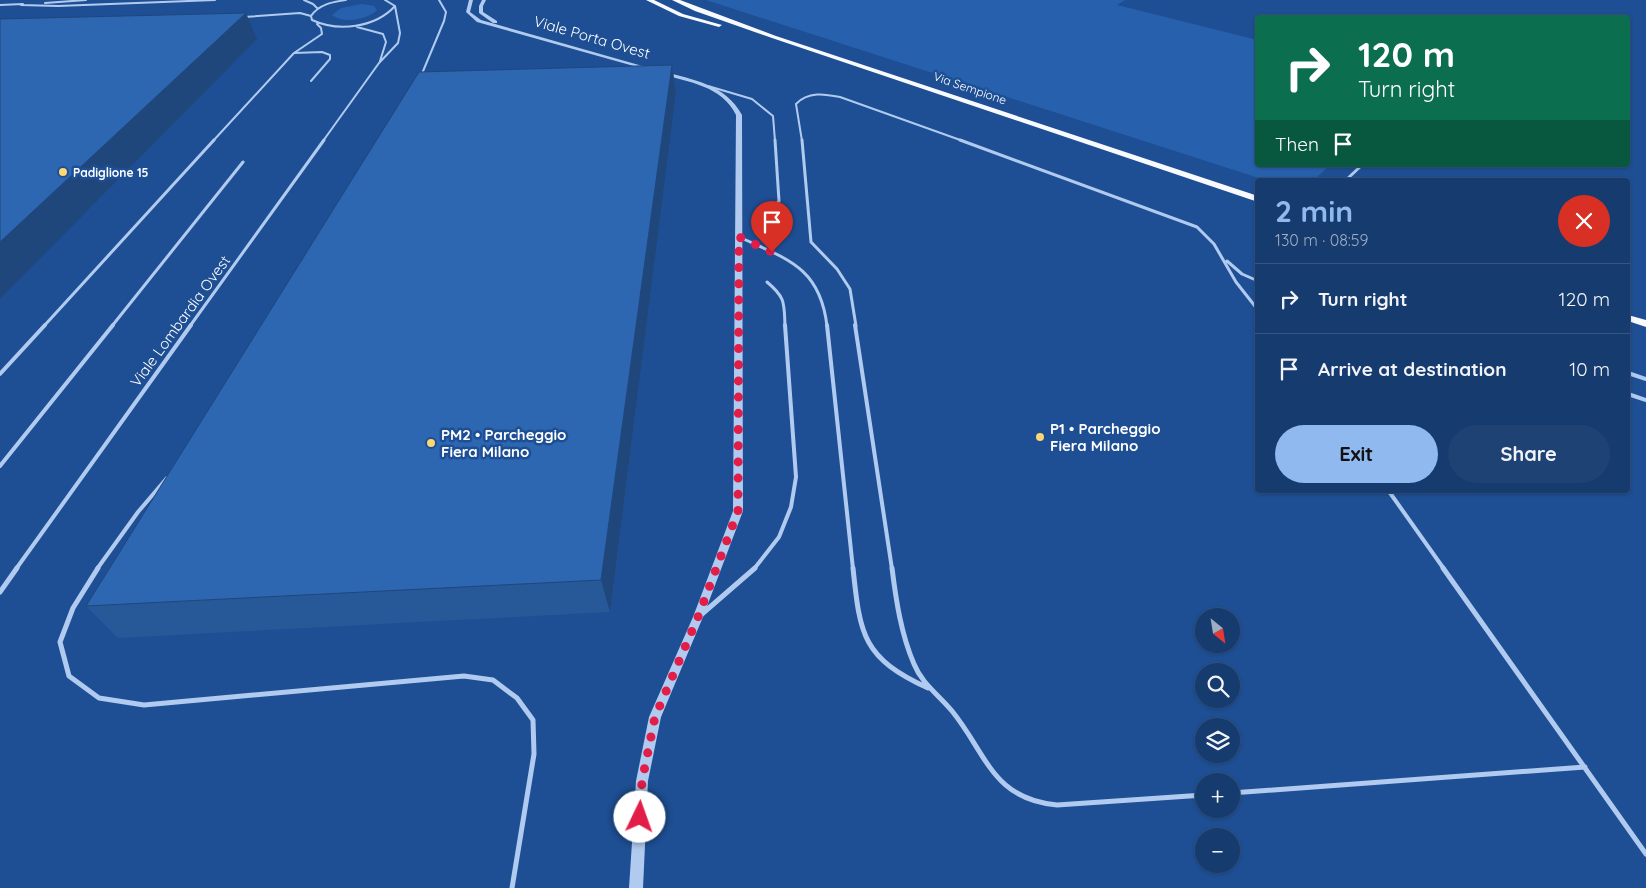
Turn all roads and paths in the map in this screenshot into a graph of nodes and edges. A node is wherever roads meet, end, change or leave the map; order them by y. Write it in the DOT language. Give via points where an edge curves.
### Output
graph roads {
  1 [pos="86,0"];
  2 [pos="214,0"];
  3 [pos="304,0"];
  4 [pos="346,0"];
  5 [pos="385,0"];
  6 [pos="439,0"];
  7 [pos="471,0"];
  8 [pos="484,0"];
  9 [pos="649,0"];
  10 [pos="675,0"];
  11 [pos="21,4"];
  12 [pos="0,5"];
  13 [pos="395,6"];
  14 [pos="318,9"];
  15 [pos="311,16"];
  16 [pos="243,17"];
  17 [pos="317,24"];
  18 [pos="502,26"];
  19 [pos="337,27"];
  20 [pos="774,37"];
  21 [pos="294,53"];
  22 [pos="379,63"];
  23 [pos="419,80"];
  24 [pos="311,81"];
  25 [pos="694,82"];
  26 [pos="243,162"];
  27 [pos="1360,167"];
  28 [pos="1348,178"];
  29 [pos="1255,198"];
  30 [pos="763,216"];
  31 [pos="739,237"];
  32 [pos="1225,260"];
  33 [pos="1255,280"];
  34 [pos="766,282"];
  35 [pos="1255,306"];
  36 [pos="1630,319"];
  37 [pos="1646,324"];
  38 [pos="0,374"];
  39 [pos="1630,374"];
  40 [pos="1646,379"];
  41 [pos="1630,395"];
  42 [pos="1646,400"];
  43 [pos="0,466"];
  44 [pos="168,477"];
  45 [pos="1390,493"];
  46 [pos="0,592"];
  47 [pos="698,617"];
  48 [pos="928,688"];
  49 [pos="1585,767"];
  50 [pos="1240,792"];
  51 [pos="1195,796"];
  52 [pos="1646,854"];
  53 [pos="512,888"];
  54 [pos="636,888"];
  1 -- 11 [label="lane"];
  2 -- 11 [label="lane" via="58,6"];
  3 -- 14 [label="lane"];
  4 -- 14 [label="lane"];
  5 -- 13 [label="lane"];
  6 -- 23 [label="lane" via="446,12 444,21"];
  7 -- 18 [label="street, Viale Porta Ovest" via="470,15 479,21"];
  8 -- 18 [label="street, Viale Porta Ovest" via="482,13"];
  9 -- 20 [label="main road" via="699,20"];
  10 -- 20 [label="main road, Via Sempione"];
  11 -- 12 [label="lane"];
  13 -- 19 [label="lane" via="389,15 381,19"];
  13 -- 22 [label="lane, Viale Lombardia Ovest" via="400,41"];
  14 -- 15 [label="lane"];
  15 -- 16 [label="lane" via="300,13"];
  15 -- 17 [label="lane"];
  17 -- 19 [label="lane"];
  17 -- 21 [label="lane" via="322,28 322,34"];
  18 -- 25 [label="street, Viale Porta Ovest"];
  19 -- 22 [label="lane, Viale Lombardia Ovest" via="370,29 383,34 386,42"];
  20 -- 29 [label="main road, Via Sempione"];
  21 -- 24 [label="lane" via="322,52 330,55"];
  21 -- 38 [label="lane"];
  22 -- 46 [label="lane, Viale Lombardia Ovest"];
  25 -- 30 [label="lane" via="747,97 774,116 778,201"];
  25 -- 31 [label="street, Viale Porta Ovest" via="724,95 736,106 739,115"];
  26 -- 43 [label="lane"];
  27 -- 28 [label="lane"];
  31 -- 47 [label="street, Viale Porta Ovest" via="738,511"];
  31 -- 48 [label="lane" via="801,268 818,287 825,310 858,615 874,653 885,666"];
  32 -- 33 [label="lane"];
  32 -- 35 [label="lane" via="1229,271"];
  32 -- 48 [label="lane" via="1205,232 1189,223 840,97 816,95 798,101 811,242 837,269 850,289 901,623 917,672"];
  34 -- 47 [label="lane" via="780,293 784,306 796,477 791,507 779,537 758,566"];
  36 -- 37 [label="main road"];
  39 -- 40 [label="lane"];
  41 -- 42 [label="lane"];
  44 -- 53 [label="lane" via="138,512 73,608 60,642 69,676 98,698 144,705 464,676 493,680 517,698 533,720 534,754"];
  45 -- 49 [label="lane"];
  47 -- 54 [label="street, Viale Porta Ovest" via="655,717 642,781"];
  48 -- 51 [label="lane" via="952,711 997,778 1014,792 1035,802 1057,805"];
  49 -- 50 [label="lane"];
  49 -- 52 [label="lane"];
}
